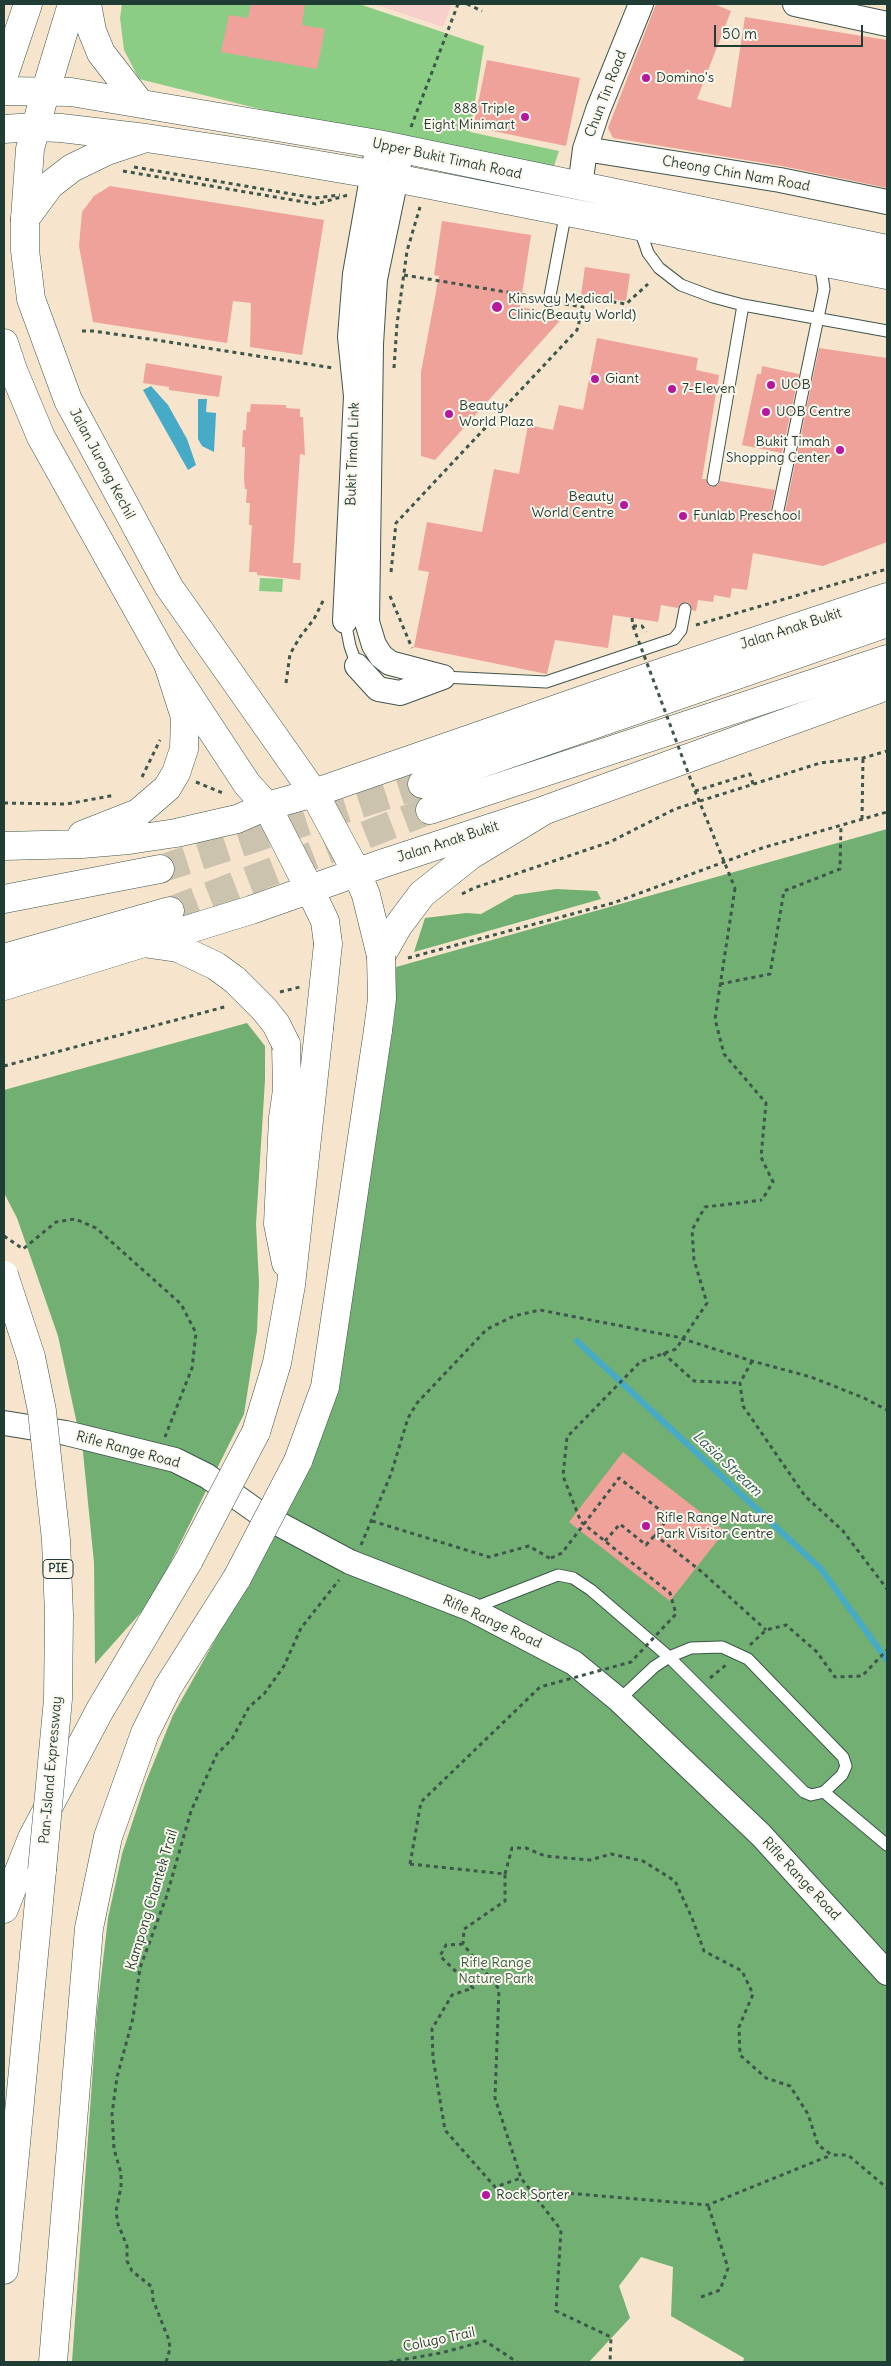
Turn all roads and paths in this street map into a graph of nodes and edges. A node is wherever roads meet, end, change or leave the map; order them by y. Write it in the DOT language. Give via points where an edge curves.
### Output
graph roads {
  1 [pos="28,4"];
  2 [pos="72,4"];
  3 [pos="87,4"];
  4 [pos="458,4"];
  5 [pos="467,4"];
  6 [pos="642,4"];
  7 [pos="795,4"];
  8 [pos="482,10"];
  9 [pos="887,24"];
  10 [pos="4,76"];
  11 [pos="4,91"];
  12 [pos="44,93"];
  13 [pos="139,102"];
  14 [pos="35,127"];
  15 [pos="4,129"];
  16 [pos="146,138"];
  17 [pos="397,141"];
  18 [pos="585,149"];
  19 [pos="130,166"];
  20 [pos="119,171"];
  21 [pos="384,176"];
  22 [pos="580,187"];
  23 [pos="348,195"];
  24 [pos="887,202"];
  25 [pos="347,204"];
  26 [pos="566,211"];
  27 [pos="24,219"];
  28 [pos="639,225"];
  29 [pos="887,249"];
  30 [pos="820,262"];
  31 [pos="404,275"];
  32 [pos="887,275"];
  33 [pos="648,284"];
  34 [pos="528,295"];
  35 [pos="550,296"];
  36 [pos="743,304"];
  37 [pos="582,308"];
  38 [pos="818,318"];
  39 [pos="82,331"];
  40 [pos="887,331"];
  41 [pos="4,343"];
  42 [pos="334,362"];
  43 [pos="334,368"];
  44 [pos="334,378"];
  45 [pos="713,480"];
  46 [pos="777,515"];
  47 [pos="887,568"];
  48 [pos="391,576"];
  49 [pos="327,592"];
  50 [pos="389,594"];
  51 [pos="887,597"];
  52 [pos="685,609"];
  53 [pos="632,618"];
  54 [pos="356,621"];
  55 [pos="887,623"];
  56 [pos="681,630"];
  57 [pos="412,651"];
  58 [pos="887,659"];
  59 [pos="168,664"];
  60 [pos="357,666"];
  61 [pos="443,677"];
  62 [pos="286,683"];
  63 [pos="887,686"];
  64 [pos="887,751"];
  65 [pos="863,758"];
  66 [pos="150,761"];
  67 [pos="140,780"];
  68 [pos="422,784"];
  69 [pos="753,784"];
  70 [pos="695,791"];
  71 [pos="124,793"];
  72 [pos="314,793"];
  73 [pos="4,803"];
  74 [pos="267,806"];
  75 [pos="430,810"];
  76 [pos="546,810"];
  77 [pos="887,812"];
  78 [pos="862,819"];
  79 [pos="841,825"];
  80 [pos="60,845"];
  81 [pos="4,846"];
  82 [pos="762,848"];
  83 [pos="160,869"];
  84 [pos="357,873"];
  85 [pos="310,890"];
  86 [pos="460,895"];
  87 [pos="4,899"];
  88 [pos="170,912"];
  89 [pos="143,943"];
  90 [pos="381,956"];
  91 [pos="4,958"];
  92 [pos="720,984"];
  93 [pos="4,986"];
  94 [pos="4,1236"];
  95 [pos="4,1275"];
  96 [pos="291,1285"];
  97 [pos="663,1353"];
  98 [pos="752,1361"];
  99 [pos="740,1383"];
  100 [pos="887,1410"];
  101 [pos="4,1423"];
  102 [pos="157,1456"];
  103 [pos="372,1521"];
  104 [pos="655,1535"];
  105 [pos="605,1541"];
  106 [pos="550,1558"];
  107 [pos="350,1562"];
  108 [pos="558,1576"];
  109 [pos="887,1589"];
  110 [pos="471,1609"];
  111 [pos="766,1630"];
  112 [pos="753,1642"];
  113 [pos="887,1650"];
  114 [pos="669,1657"];
  115 [pos="619,1700"];
  116 [pos="824,1792"];
  117 [pos="887,1845"];
  118 [pos="505,1874"];
  119 [pos="4,1909"];
  120 [pos="463,1944"];
  121 [pos="887,1973"];
  122 [pos="832,2155"];
  123 [pos="521,2178"];
  124 [pos="887,2188"];
  125 [pos="530,2190"];
  126 [pos="708,2205"];
  127 [pos="4,2270"];
  128 [pos="701,2297"];
  129 [pos="53,2362"];
  130 [pos="166,2362"];
  131 [pos="389,2362"];
  132 [pos="517,2362"];
  133 [pos="610,2362"];
  1 -- 10 [label="main road"];
  2 -- 12 [label="main road, Jalan Jurong Kechil"];
  3 -- 13 [label="main road" via="92,31 101,53"];
  4 -- 17 [label="path"];
  5 -- 8 [label="path"];
  6 -- 18 [label="street, Chun Tin Road"];
  7 -- 9 [label="street"];
  11 -- 12 [label="main road, Upper Bukit Timah Road"];
  12 -- 13 [label="main road, Upper Bukit Timah Road" via="71,92"];
  12 -- 14 [label="main road, Jalan Jurong Kechil"];
  13 -- 17 [label="main road, Upper Bukit Timah Road"];
  14 -- 15 [label="main road, Upper Bukit Timah Road"];
  14 -- 16 [label="main road, Upper Bukit Timah Road"];
  14 -- 27 [label="main road, Jalan Jurong Kechil"];
  16 -- 21 [label="main road, Upper Bukit Timah Road"];
  16 -- 27 [label="main road" via="107,151 72,168 50,185"];
  17 -- 21 [label="street, Bukit Timah Link"];
  17 -- 22 [label="main road, Upper Bukit Timah Road"];
  18 -- 22 [label="street, Chun Tin Road"];
  18 -- 24 [label="street, Cheong Chin Nam Road" via="771,179"];
  19 -- 23 [label="path" via="315,198"];
  20 -- 23 [label="path" via="316,204"];
  21 -- 26 [label="main road, Upper Bukit Timah Road"];
  21 -- 54 [label="street, Bukit Timah Link" via="355,274 351,319 350,337 363,397"];
  22 -- 29 [label="main road, Upper Bukit Timah Road"];
  23 -- 25 [label="path"];
  26 -- 28 [label="main road, Upper Bukit Timah Road"];
  26 -- 35 [label="lane"];
  27 -- 72 [label="main road, Jalan Jurong Kechil" via="31,299 68,400 169,587"];
  28 -- 30 [label="main road, Upper Bukit Timah Road"];
  28 -- 36 [label="lane" via="648,253 672,280 714,297"];
  30 -- 32 [label="main road, Upper Bukit Timah Road"];
  30 -- 38 [label="lane" via="824,290"];
  31 -- 34 [label="path"];
  33 -- 35 [label="path" via="626,304"];
  36 -- 38 [label="lane"];
  36 -- 45 [label="lane"];
  37 -- 48 [label="path" via="577,330 396,524"];
  38 -- 40 [label="lane"];
  38 -- 46 [label="lane"];
  39 -- 43 [label="path"];
  41 -- 59 [label="main road" via="41,437"];
  42 -- 43 [label="path"];
  43 -- 44 [label="path"];
  47 -- 56 [label="path"];
  49 -- 62 [label="path" via="314,619 290,654"];
  50 -- 57 [label="path"];
  51 -- 72 [label="main road, Jalan Anak Bukit"];
  52 -- 56 [label="lane"];
  53 -- 70 [label="path, bridge"];
  54 -- 60 [label="lane, Bukit Timah Link" via="350,646"];
  54 -- 61 [label="street, Bukit Timah Link" via="381,656 390,663"];
  55 -- 68 [label="main road, Jalan Anak Bukit"];
  56 -- 61 [label="lane, Bukit Timah Link" via="669,641 546,682"];
  58 -- 75 [label="main road"];
  59 -- 74 [label="main road" via="247,784"];
  59 -- 80 [label="main road" via="182,701 185,731 180,763 167,788 138,813"];
  60 -- 61 [label="street, Bukit Timah Link" via="378,689 400,693"];
  63 -- 76 [label="main road, Jalan Anak Bukit"];
  64 -- 65 [label="path"];
  65 -- 69 [label="path" via="820,764"];
  65 -- 78 [label="path"];
  66 -- 67 [label="path"];
  69 -- 70 [label="path" via="750,774"];
  69 -- 86 [label="path" via="674,809 610,842"];
  70 -- 92 [label="path, bridge" via="734,888"];
  71 -- 73 [label="path" via="67,804"];
  72 -- 74 [label="main road, Jalan Anak Bukit"];
  72 -- 84 [label="main road, Jalan Jurong Kechil"];
  74 -- 80 [label="main road, Jalan Anak Bukit" via="237,819 176,833"];
  74 -- 85 [label="main road"];
  76 -- 84 [label="main road, Jalan Anak Bukit"];
  76 -- 90 [label="main road" via="471,855 422,894"];
  77 -- 78 [label="path"];
  78 -- 79 [label="path"];
  79 -- 82 [label="path"];
  79 -- 92 [label="path" via="840,869 784,891 770,974"];
  80 -- 81 [label="main road, Jalan Anak Bukit"];
  83 -- 87 [label="main road"];
  84 -- 85 [label="main road, Jalan Anak Bukit"];
  84 -- 90 [label="main road, Jalan Jurong Kechil" via="366,895"];
  85 -- 89 [label="main road, Jalan Anak Bukit"];
  85 -- 96 [label="main road, bridge" via="325,921 328,944"];
  88 -- 91 [label="main road"];
  89 -- 93 [label="main road, Jalan Anak Bukit"];
  89 -- 96 [label="main road, bridge" via="178,948 210,963 235,980 270,1016 286,1044 287,1090 282,1126 278,1224"];
  90 -- 129 [label="main road, Jalan Jurong Kechil, bridge" via="382,999 378,1030 325,1387 298,1461 237,1578 168,1687 145,1733 108,1837 89,1928"];
  92 -- 97 [label="path, bridge" via="715,1018 724,1054 766,1103 761,1156 773,1182 762,1200 705,1207 692,1230 694,1260 707,1303 676,1349"];
  94 -- 102 [label="path" via="23,1249 56,1222 75,1219 96,1228 181,1304 196,1333 192,1368"];
  95 -- 127 [label="main road, Pan-Island Expressway / PIE, bridge" via="31,1357 42,1411 56,1540 59,1606 58,1699"];
  96 -- 119 [label="main road, bridge" via="277,1364 256,1432 189,1560 100,1710 32,1838"];
  97 -- 99 [label="path" via="694,1381"];
  97 -- 105 [label="path, bridge" via="640,1362 567,1437 563,1476 581,1522"];
  98 -- 99 [label="path"];
  98 -- 100 [label="path, Kampong Chantek Trail" via="811,1377"];
  98 -- 103 [label="path, Kampong Chantek Trail" via="677,1337 540,1310 514,1316 488,1329 417,1403 408,1418"];
  99 -- 109 [label="path" via="743,1406 805,1496 843,1532"];
  101 -- 102 [label="street, Rifle Range Road"];
  102 -- 107 [label="street, Rifle Range Road" via="175,1460 206,1476 262,1515"];
  103 -- 106 [label="path" via="489,1557 529,1546"];
  103 -- 107 [label="path, Kampong Chantek Trail"];
  104 -- 105 [label="path" via="646,1545 620,1524"];
  104 -- 106 [label="path" via="669,1517 619,1478 562,1552"];
  104 -- 111 [label="path"];
  105 -- 118 [label="path, bridge" via="670,1593 676,1614 631,1662 540,1687 420,1802 410,1864"];
  106 -- 108 [label="path"];
  107 -- 110 [label="street, Rifle Range Road"];
  107 -- 130 [label="path, Kampong Chantek Trail" via="301,1628 284,1666 264,1694 249,1707 232,1739 217,1754 191,1811 166,1898 140,1968 133,2018 117,2078 112,2114 114,2149 121,2173 116,2211 127,2246 127,2261 132,2271 152,2287 153,2300 169,2340"];
  108 -- 110 [label="lane"];
  108 -- 114 [label="lane" via="573,1578 591,1590"];
  110 -- 115 [label="street, Rifle Range Road" via="574,1663"];
  111 -- 112 [label="path"];
  111 -- 113 [label="path" via="786,1625 817,1652 835,1677 862,1676"];
  114 -- 115 [label="lane"];
  114 -- 116 [label="lane" via="804,1792 811,1795"];
  114 -- 116 [label="lane" via="691,1648 716,1646 748,1659 846,1761 845,1770"];
  115 -- 121 [label="street, Rifle Range Road" via="761,1835"];
  116 -- 117 [label="lane"];
  118 -- 120 [label="path" via="505,1901 464,1929"];
  118 -- 122 [label="path" via="512,1848 526,1848 545,1856 590,1860 611,1854 643,1861 675,1881 704,1951 742,1971 753,1994 740,2027 740,2055 766,2078 790,2086 808,2114 818,2145"];
  120 -- 123 [label="path" via="499,1989 496,2098"];
  120 -- 123 [label="path" via="446,1945 440,1956 473,1988 452,1996 432,2028 433,2058 444,2130 495,2187"];
  122 -- 124 [label="path" via="848,2154"];
  122 -- 126 [label="path"];
  123 -- 125 [label="path"];
  125 -- 126 [label="path"];
  125 -- 133 [label="path" via="561,2230 556,2311 611,2338"];
  126 -- 128 [label="path" via="728,2268 720,2290"];
  131 -- 132 [label="path, Colugo Trail" via="442,2353 485,2341"];
}
